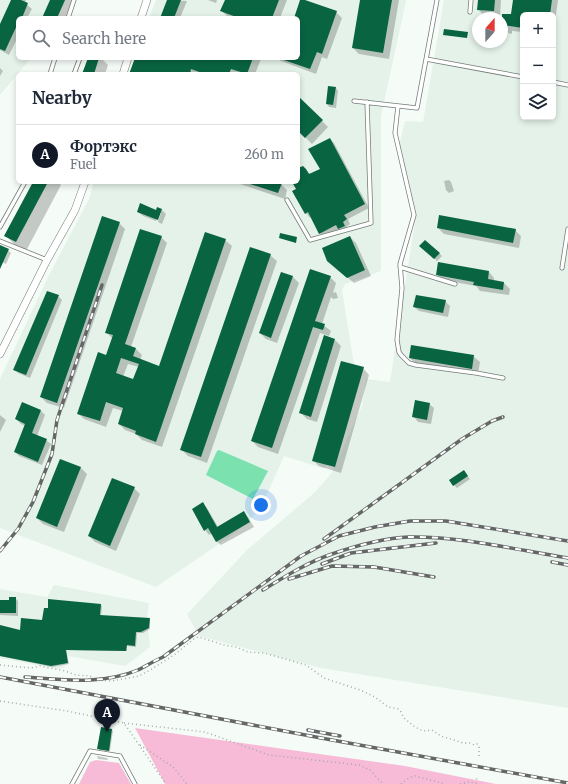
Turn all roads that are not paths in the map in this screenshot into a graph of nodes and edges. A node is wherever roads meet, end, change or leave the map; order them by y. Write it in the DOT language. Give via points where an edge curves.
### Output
graph roads {
  1 [pos="74,0"];
  2 [pos="147,0"];
  3 [pos="437,0"];
  4 [pos="471,0"];
  5 [pos="470,12"];
  6 [pos="69,16"];
  7 [pos="142,16"];
  8 [pos="426,59"];
  9 [pos="54,60"];
  10 [pos="79,60"];
  11 [pos="127,60"];
  12 [pos="51,72"];
  13 [pos="75,72"];
  14 [pos="124,72"];
  15 [pos="520,76"];
  16 [pos="556,83"];
  17 [pos="568,85"];
  18 [pos="354,101"];
  19 [pos="367,102"];
  20 [pos="398,106"];
  21 [pos="24,184"];
  22 [pos="84,184"];
  23 [pos="287,200"];
  24 [pos="0,227"];
  25 [pos="568,229"];
  26 [pos="0,241"];
  27 [pos="47,260"];
  28 [pos="400,267"];
  29 [pos="562,268"];
  30 [pos="455,284"];
  31 [pos="0,354"];
  32 [pos="503,378"];
  33 [pos="72,784"];
  34 [pos="135,784"];
  1 -- 6 [label="lane"];
  2 -- 7 [label="street"];
  3 -- 8 [label="lane"];
  4 -- 5 [label="lane"];
  8 -- 15 [label="lane"];
  8 -- 20 [label="lane" via="417,108"];
  9 -- 12 [label="lane"];
  10 -- 13 [label="lane"];
  11 -- 14 [label="street"];
  16 -- 17 [label="lane"];
  18 -- 19 [label="lane"];
  19 -- 20 [label="lane"];
  19 -- 23 [label="lane" via="371,223 310,240"];
  20 -- 28 [label="lane" via="395,133 414,215"];
  21 -- 24 [label="lane"];
  22 -- 27 [label="street" via="75,210"];
  25 -- 29 [label="lane"];
  26 -- 27 [label="lane"];
  27 -- 31 [label="street"];
  28 -- 30 [label="lane"];
  28 -- 32 [label="lane" via="402,288 397,340 401,355 409,363 416,365"];
  33 -- 34 [label="lane" via="90,751 120,756"];
}
